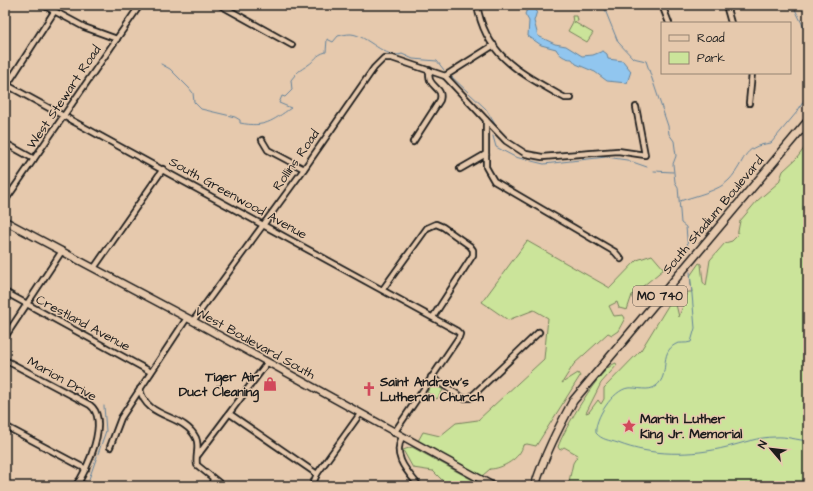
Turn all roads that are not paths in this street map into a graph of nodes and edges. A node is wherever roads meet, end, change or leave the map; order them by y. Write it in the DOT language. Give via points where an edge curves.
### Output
graph roads {
  1 [pos="43,5"];
  2 [pos="140,5"];
  3 [pos="220,5"];
  4 [pos="477,5"];
  5 [pos="662,5"];
  6 [pos="726,5"];
  7 [pos="54,12"];
  8 [pos="669,22"];
  9 [pos="731,22"];
  10 [pos="116,39"];
  11 [pos="292,45"];
  12 [pos="494,45"];
  13 [pos="429,70"];
  14 [pos="752,74"];
  15 [pos="445,76"];
  16 [pos="6,84"];
  17 [pos="571,98"];
  18 [pos="748,103"];
  19 [pos="636,108"];
  20 [pos="64,116"];
  21 [pos="486,120"];
  22 [pos="808,121"];
  23 [pos="262,140"];
  24 [pos="412,142"];
  25 [pos="5,143"];
  26 [pos="486,154"];
  27 [pos="34,159"];
  28 [pos="163,169"];
  29 [pos="304,169"];
  30 [pos="460,169"];
  31 [pos="5,202"];
  32 [pos="5,221"];
  33 [pos="263,225"];
  34 [pos="62,251"];
  35 [pos="621,259"];
  36 [pos="94,268"];
  37 [pos="382,289"];
  38 [pos="5,292"];
  39 [pos="26,304"];
  40 [pos="433,317"];
  41 [pos="190,320"];
  42 [pos="539,332"];
  43 [pos="5,337"];
  44 [pos="5,360"];
  45 [pos="267,363"];
  46 [pos="151,372"];
  47 [pos="432,377"];
  48 [pos="140,389"];
  49 [pos="230,414"];
  50 [pos="360,414"];
  51 [pos="5,426"];
  52 [pos="394,433"];
  53 [pos="402,437"];
  54 [pos="110,447"];
  55 [pos="198,455"];
  56 [pos="86,470"];
  57 [pos="317,474"];
  58 [pos="212,479"];
  59 [pos="77,484"];
  60 [pos="86,486"];
  61 [pos="211,486"];
  62 [pos="223,486"];
  63 [pos="312,486"];
  64 [pos="419,486"];
  65 [pos="493,486"];
  66 [pos="535,486"];
  1 -- 7 [label="street"];
  2 -- 10 [label="street, West Stewart Road"];
  3 -- 11 [label="street"];
  4 -- 12 [label="street" via="480,20"];
  5 -- 8 [label="street"];
  6 -- 9 [label="street"];
  7 -- 10 [label="street"];
  7 -- 16 [label="street"];
  10 -- 20 [label="street, West Stewart Road"];
  12 -- 15 [label="street"];
  12 -- 17 [label="street" via="506,62 517,70 565,98"];
  13 -- 15 [label="street"];
  13 -- 24 [label="street" via="430,79 440,90 440,100"];
  13 -- 29 [label="street, Rollins Road" via="392,58 384,58 378,62"];
  14 -- 18 [label="street"];
  15 -- 21 [label="street"];
  16 -- 20 [label="street, South Greenwood Avenue"];
  19 -- 21 [label="street" via="645,155 618,151 542,157 526,154 506,141"];
  20 -- 27 [label="street, West Stewart Road"];
  20 -- 28 [label="street, South Greenwood Avenue"];
  21 -- 26 [label="street"];
  22 -- 66 [label="main road, South Stadium Boulevard / MO 740" via="573,401 541,465"];
  23 -- 29 [label="street" via="268,150"];
  25 -- 27 [label="street"];
  26 -- 30 [label="street"];
  26 -- 35 [label="street" via="486,167 501,186 615,252"];
  27 -- 31 [label="street, West Stewart Road"];
  28 -- 33 [label="street, South Greenwood Avenue"];
  28 -- 36 [label="street"];
  29 -- 33 [label="street, Rollins Road"];
  32 -- 34 [label="main road, West Boulevard South"];
  33 -- 37 [label="street, South Greenwood Avenue"];
  33 -- 41 [label="street, Rollins Road"];
  34 -- 36 [label="main road, West Boulevard South"];
  34 -- 39 [label="street"];
  36 -- 41 [label="main road, West Boulevard South"];
  37 -- 40 [label="street, South Greenwood Avenue"];
  37 -- 40 [label="street" via="427,228 436,224 443,226 470,246 473,255"];
  38 -- 39 [label="street, Crestland Avenue"];
  39 -- 43 [label="street"];
  39 -- 46 [label="street, Crestland Avenue"];
  40 -- 47 [label="street, South Greenwood Avenue" via="460,334"];
  41 -- 45 [label="main road, West Boulevard South"];
  41 -- 46 [label="street, Rollins Road"];
  42 -- 47 [label="street" via="470,398 463,398"];
  44 -- 56 [label="street, Marion Drive" via="95,410 97,439"];
  45 -- 49 [label="street"];
  45 -- 50 [label="main road, West Boulevard South"];
  46 -- 48 [label="street, Rollins Road"];
  47 -- 52 [label="street"];
  48 -- 54 [label="street, Rollins Road" via="121,418"];
  48 -- 55 [label="street" via="147,406 192,432 197,442"];
  49 -- 55 [label="street"];
  49 -- 57 [label="street"];
  50 -- 52 [label="main road, West Boulevard South"];
  50 -- 57 [label="street"];
  51 -- 56 [label="street"];
  52 -- 53 [label="main road, West Boulevard South"];
  53 -- 64 [label="street" via="398,452 402,463"];
  53 -- 65 [label="main road, West Boulevard South"];
  55 -- 58 [label="street" via="197,465"];
  56 -- 59 [label="street"];
  57 -- 63 [label="street"];
  58 -- 61 [label="street"];
  58 -- 62 [label="street"];
  59 -- 60 [label="street"];
}
